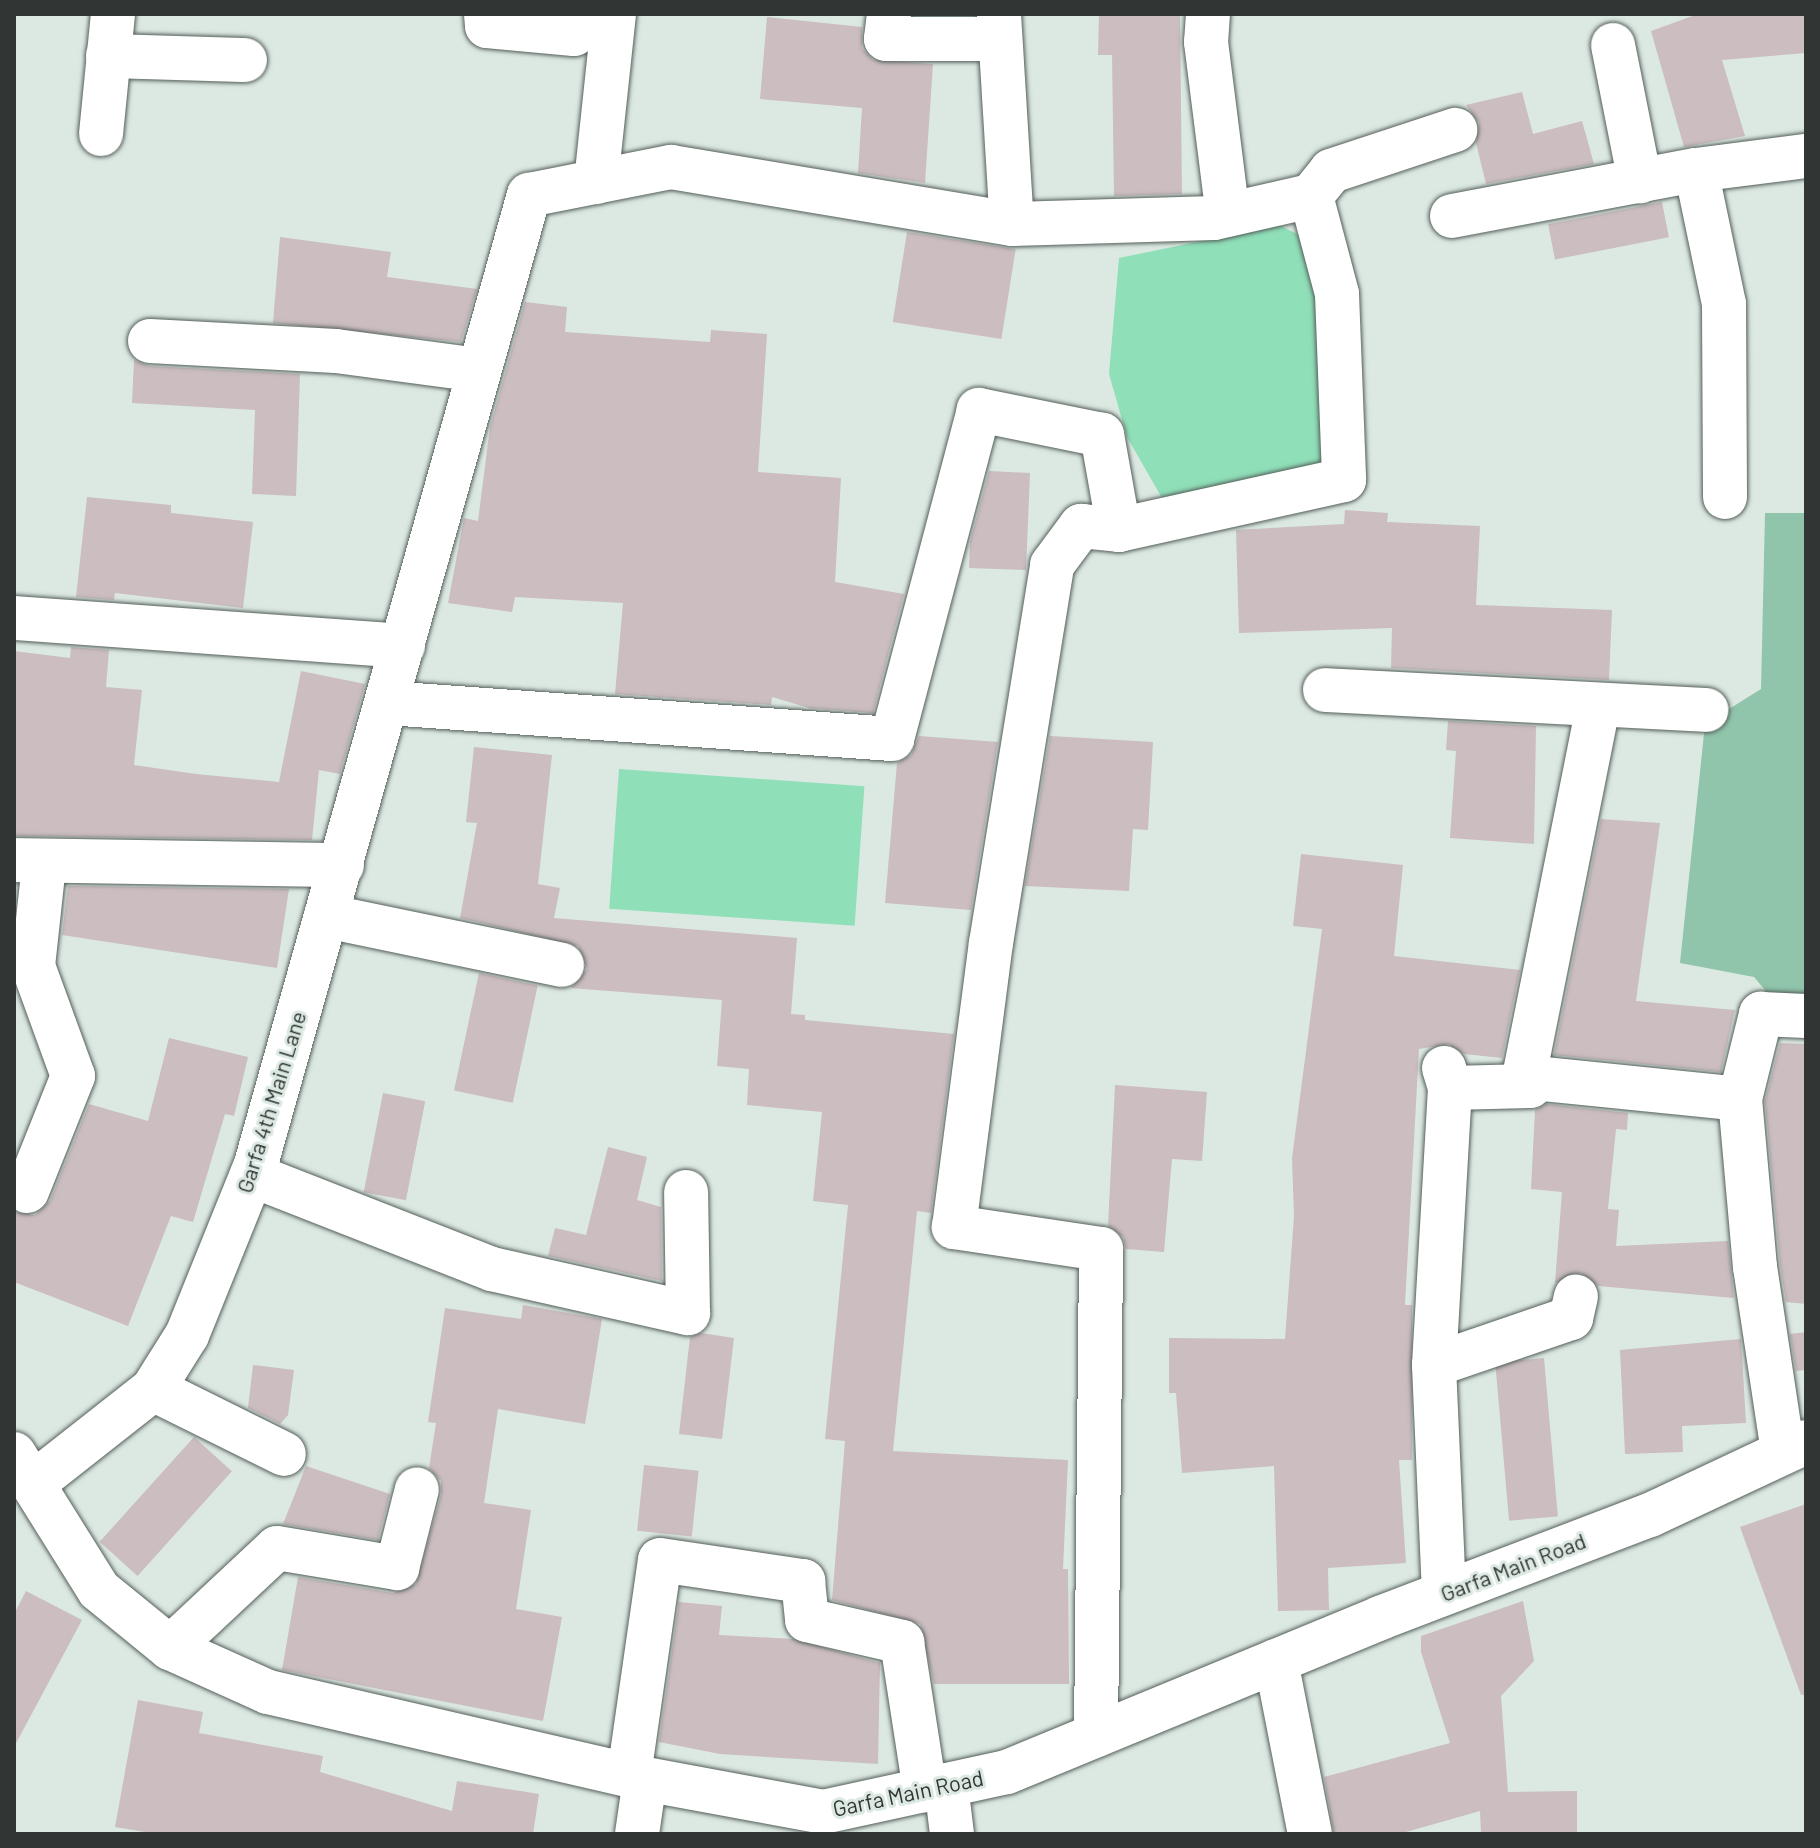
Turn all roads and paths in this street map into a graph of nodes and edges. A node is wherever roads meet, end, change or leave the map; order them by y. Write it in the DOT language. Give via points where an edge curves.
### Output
graph roads {
  1 [pos="113,14"];
  2 [pos="486,14"];
  3 [pos="586,14"];
  4 [pos="614,14"];
  5 [pos="889,14"];
  6 [pos="1208,14"];
  7 [pos="998,27"];
  8 [pos="1613,45"];
  9 [pos="108,56"];
  10 [pos="245,60"];
  11 [pos="1455,130"];
  12 [pos="101,134"];
  13 [pos="1806,156"];
  14 [pos="1696,170"];
  15 [pos="1640,181"];
  16 [pos="596,182"];
  17 [pos="1311,196"];
  18 [pos="1228,215"];
  19 [pos="1452,216"];
  20 [pos="1012,224"];
  21 [pos="150,341"];
  22 [pos="479,370"];
  23 [pos="1725,497"];
  24 [pos="1119,530"];
  25 [pos="14,618"];
  26 [pos="403,646"];
  27 [pos="1325,690"];
  28 [pos="387,703"];
  29 [pos="1598,705"];
  30 [pos="1706,710"];
  31 [pos="29,862"];
  32 [pos="342,865"];
  33 [pos="326,916"];
  34 [pos="562,965"];
  35 [pos="1806,1016"];
  36 [pos="1524,1077"];
  37 [pos="1740,1099"];
  38 [pos="252,1175"];
  39 [pos="27,1191"];
  40 [pos="686,1192"];
  41 [pos="1576,1297"];
  42 [pos="1434,1365"];
  43 [pos="153,1389"];
  44 [pos="1794,1447"];
  45 [pos="284,1454"];
  46 [pos="24,1468"];
  47 [pos="417,1489"];
  48 [pos="1444,1593"];
  49 [pos="170,1648"];
  50 [pos="1276,1661"];
  51 [pos="1096,1735"];
  52 [pos="637,1777"];
  53 [pos="935,1788"];
  54 [pos="823,1823"];
  55 [pos="637,1834"];
  56 [pos="952,1834"];
  57 [pos="1310,1834"];
  1 -- 9 [label="street"];
  2 -- 3 [label="street" via="487,26 574,34"];
  4 -- 16 [label="street"];
  5 -- 7 [label="street" via="886,39"];
  6 -- 18 [label="street" via="1206,42"];
  7 -- 20 [label="street"];
  8 -- 15 [label="street"];
  9 -- 10 [label="street"];
  9 -- 12 [label="street"];
  11 -- 17 [label="street" via="1331,171"];
  13 -- 14 [label="street"];
  14 -- 15 [label="street"];
  14 -- 23 [label="street" via="1724,304"];
  15 -- 19 [label="street"];
  16 -- 20 [label="street" via="671,167"];
  16 -- 22 [label="street, Garfa 4th Main Lane" via="529,195"];
  17 -- 18 [label="street"];
  17 -- 24 [label="street" via="1337,294 1344,480"];
  18 -- 20 [label="street"];
  21 -- 22 [label="street" via="336,351"];
  22 -- 26 [label="street, Garfa 4th Main Lane"];
  24 -- 28 [label="street" via="1102,435 979,410 892,739"];
  24 -- 51 [label="street" via="1081,526 1052,565 991,943 954,1227 1101,1249"];
  25 -- 26 [label="street"];
  26 -- 28 [label="street, Garfa 4th Main Lane"];
  27 -- 29 [label="street"];
  28 -- 32 [label="street, Garfa 4th Main Lane"];
  29 -- 30 [label="street"];
  29 -- 36 [label="street"];
  31 -- 32 [label="street"];
  31 -- 39 [label="street" via="33,966 73,1076"];
  32 -- 33 [label="street, Garfa 4th Main Lane"];
  33 -- 34 [label="street"];
  33 -- 38 [label="street, Garfa 4th Main Lane"];
  35 -- 37 [label="street" via="1761,1014"];
  36 -- 37 [label="street"];
  36 -- 42 [label="street" via="1530,1086 1447,1078"];
  37 -- 44 [label="street" via="1755,1267"];
  38 -- 40 [label="street" via="492,1269 688,1313"];
  38 -- 43 [label="street, Garfa 4th Main Lane" via="187,1335"];
  41 -- 42 [label="street" via="1571,1318"];
  42 -- 48 [label="street"];
  43 -- 45 [label="street"];
  43 -- 46 [label="street, Garfa 4th Main Lane"];
  44 -- 48 [label="street, Garfa Main Road" via="1650,1515"];
  46 -- 49 [label="street, Garfa Main Road" via="99,1590"];
  47 -- 49 [label="street" via="397,1568 277,1548"];
  48 -- 50 [label="street, Garfa Main Road"];
  49 -- 52 [label="street, Garfa Main Road" via="268,1692"];
  50 -- 51 [label="street, Garfa Main Road"];
  50 -- 57 [label="street"];
  51 -- 53 [label="street, Garfa Main Road" via="1007,1772"];
  52 -- 53 [label="street" via="660,1560 803,1581 807,1620 902,1642"];
  52 -- 54 [label="street, Garfa Main Road"];
  52 -- 55 [label="street"];
  53 -- 54 [label="street, Garfa Main Road"];
  53 -- 56 [label="street"];
}
